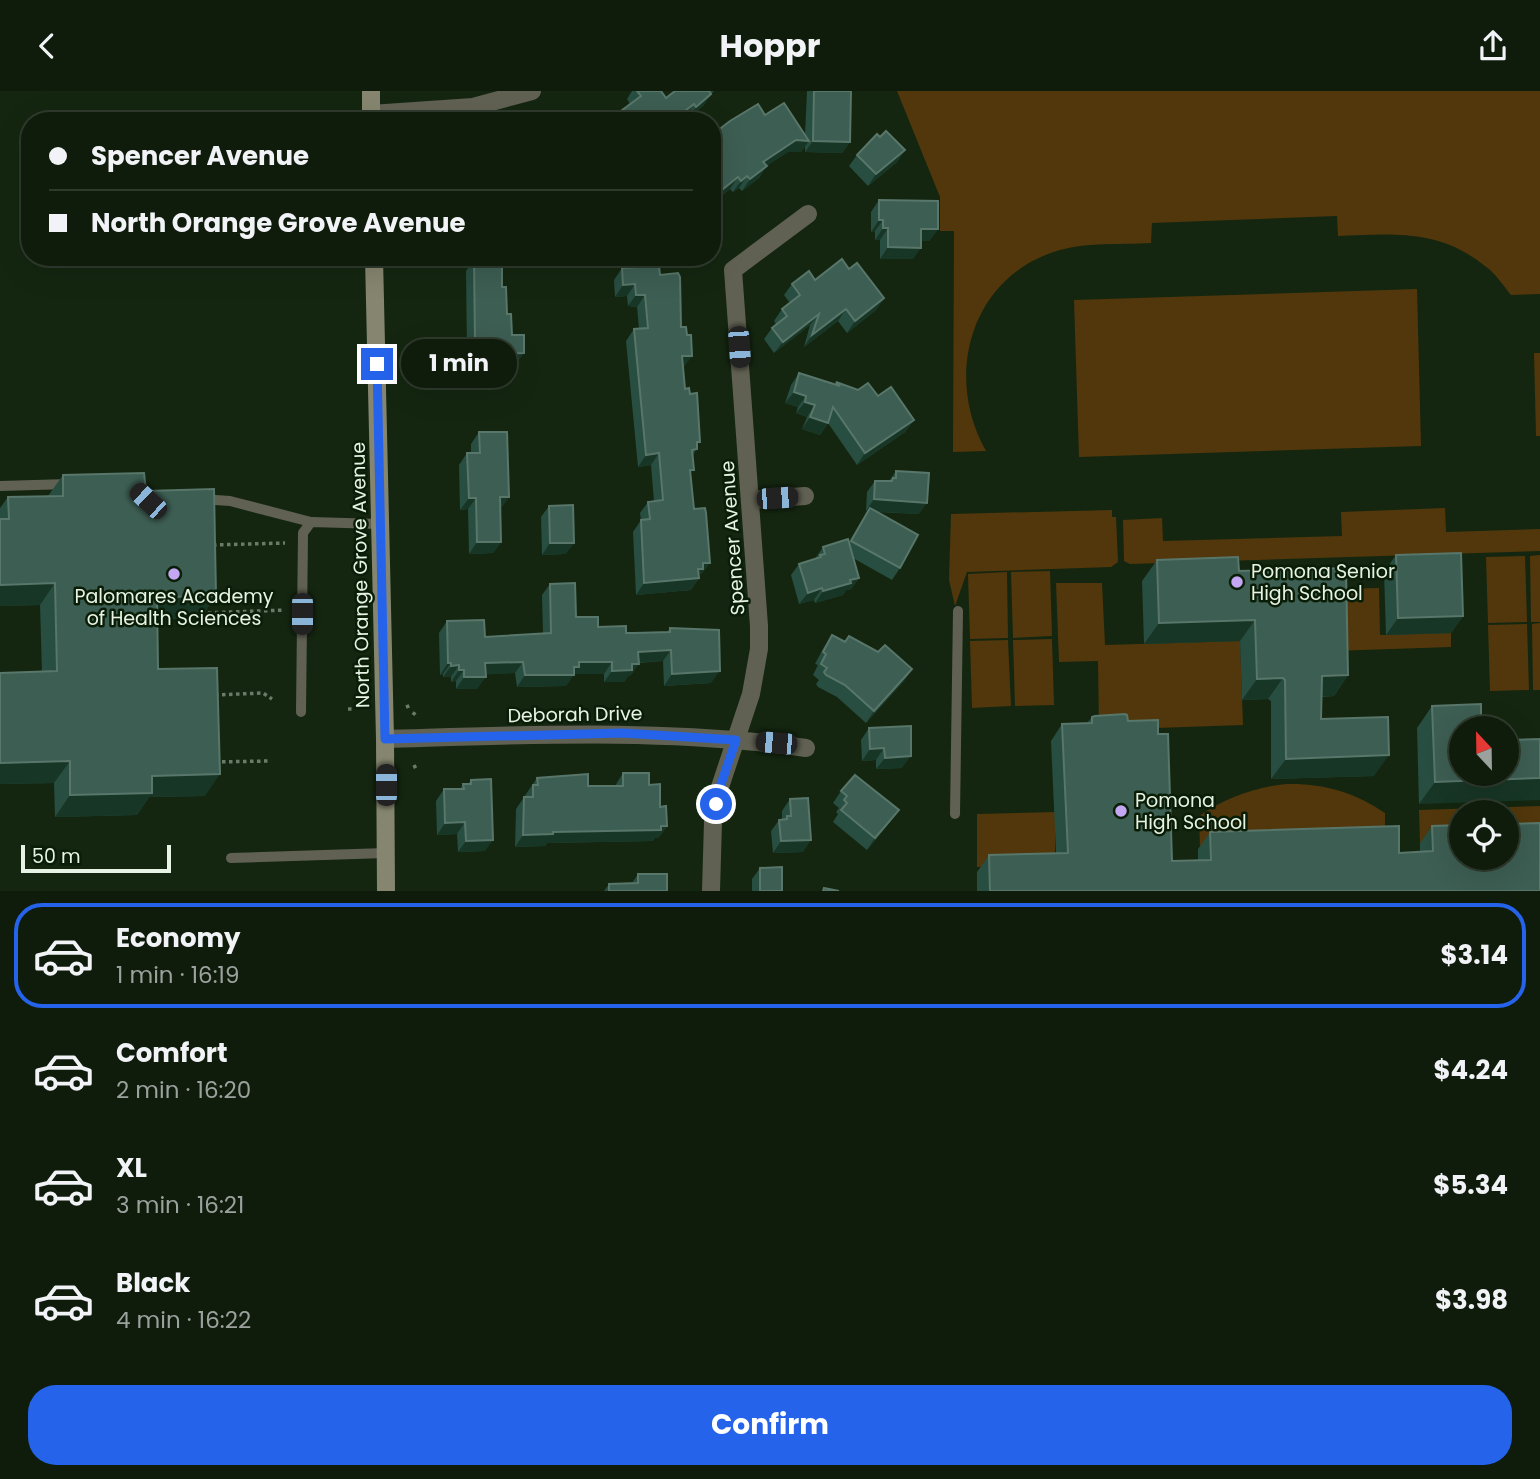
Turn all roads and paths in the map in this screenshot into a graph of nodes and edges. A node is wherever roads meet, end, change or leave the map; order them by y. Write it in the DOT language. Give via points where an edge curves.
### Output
graph roads {
  1 [pos="370,91"];
  2 [pos="533,91"];
  3 [pos="371,112"];
  4 [pos="422,112"];
  5 [pos="808,214"];
  6 [pos="374,266"];
  7 [pos="76,484"];
  8 [pos="0,486"];
  9 [pos="805,496"];
  10 [pos="184,500"];
  11 [pos="750,500"];
  12 [pos="311,522"];
  13 [pos="380,524"];
  14 [pos="285,543"];
  15 [pos="212,545"];
  16 [pos="285,610"];
  17 [pos="958,611"];
  18 [pos="201,613"];
  19 [pos="202,695"];
  20 [pos="272,699"];
  21 [pos="412,705"];
  22 [pos="406,707"];
  23 [pos="301,712"];
  24 [pos="385,739"];
  25 [pos="736,740"];
  26 [pos="806,748"];
  27 [pos="269,761"];
  28 [pos="204,762"];
  29 [pos="414,765"];
  30 [pos="417,771"];
  31 [pos="955,814"];
  32 [pos="386,853"];
  33 [pos="231,858"];
  34 [pos="386,891"];
  35 [pos="711,891"];
  1 -- 3 [label="main road"];
  2 -- 4 [label="street" via="473,107"];
  5 -- 11 [label="street, Spencer Avenue" via="733,270"];
  6 -- 13 [label="main road, North Orange Grove Avenue"];
  7 -- 8 [label="lane"];
  9 -- 11 [label="street"];
  10 -- 12 [label="lane" via="230,501"];
  11 -- 25 [label="street, Spencer Avenue" via="759,649"];
  12 -- 13 [label="lane"];
  12 -- 23 [label="lane" via="303,533"];
  13 -- 24 [label="main road, North Orange Grove Avenue"];
  14 -- 15 [label="path"];
  16 -- 18 [label="path"];
  17 -- 31 [label="lane"];
  19 -- 20 [label="path" via="262,693"];
  21 -- 22 [label="path"];
  24 -- 25 [label="street, Deborah Drive" via="622,733"];
  24 -- 32 [label="main road, North Orange Grove Avenue"];
  25 -- 26 [label="street, Deborah Drive"];
  25 -- 35 [label="street, Spencer Avenue" via="715,810"];
  27 -- 28 [label="path"];
  29 -- 30 [label="path"];
  32 -- 33 [label="lane"];
  32 -- 34 [label="main road, North Orange Grove Avenue"];
}
